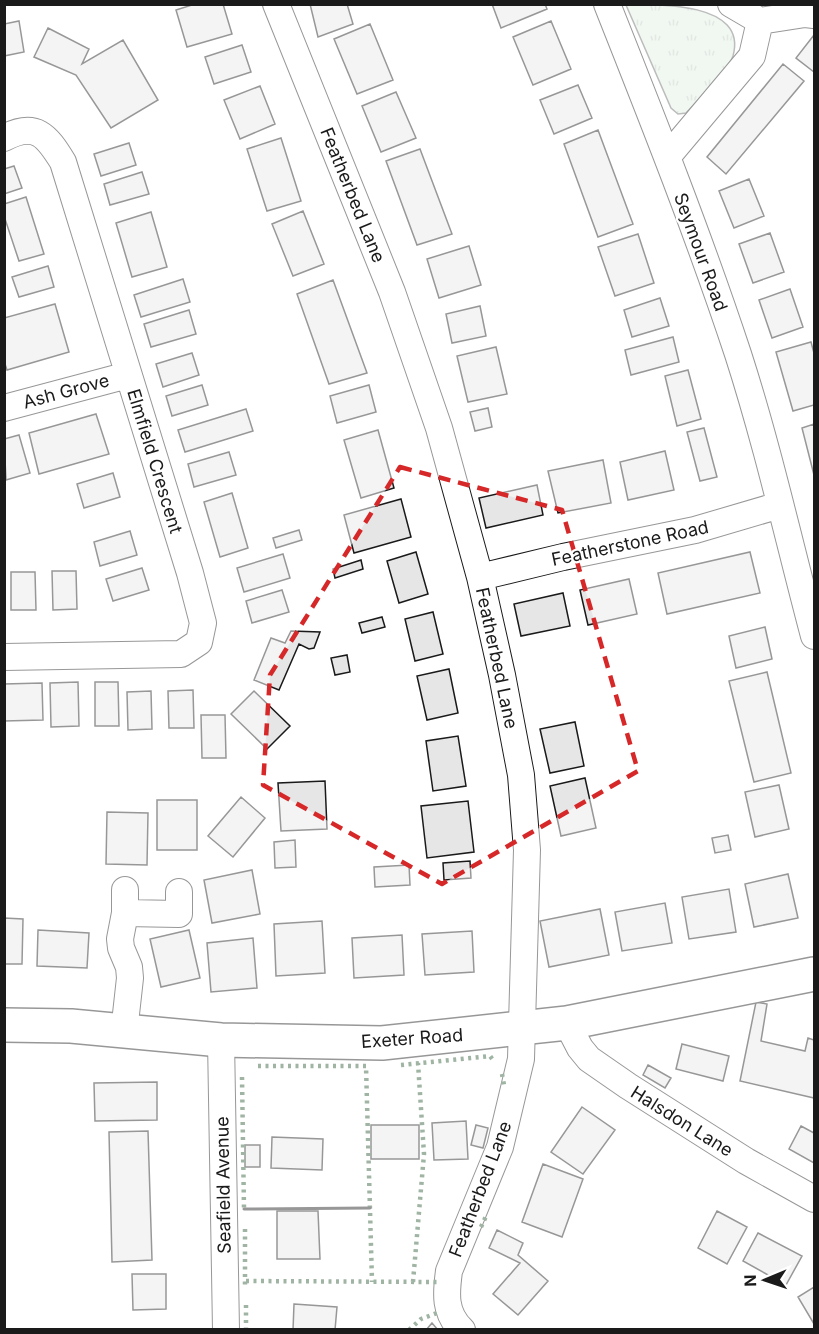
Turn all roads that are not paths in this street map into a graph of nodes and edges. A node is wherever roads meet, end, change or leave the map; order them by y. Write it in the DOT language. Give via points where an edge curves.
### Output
graph roads {
  1 [pos="276,4"];
  2 [pos="607,4"];
  3 [pos="732,4"];
  4 [pos="814,15"];
  5 [pos="760,21"];
  6 [pos="4,138"];
  7 [pos="668,156"];
  8 [pos="128,375"];
  9 [pos="4,408"];
  10 [pos="780,505"];
  11 [pos="480,577"];
  12 [pos="814,636"];
  13 [pos="4,657"];
  14 [pos="179,892"];
  15 [pos="814,974"];
  16 [pos="567,1023"];
  17 [pos="4,1025"];
  18 [pos="522,1028"];
  19 [pos="124,1032"];
  20 [pos="221,1040"];
  21 [pos="814,1199"];
  22 [pos="226,1329"];
  23 [pos="462,1329"];
  1 -- 11 [label="street, Featherbed Lane" via="392,292 439,428"];
  2 -- 7 [label="street, Seymour Road"];
  3 -- 5 [label="street"];
  4 -- 5 [label="street"];
  5 -- 7 [label="street" via="752,56"];
  6 -- 8 [label="street, Elmfield Crescent" via="33,131 50,140 63,162"];
  7 -- 10 [label="street, Seymour Road" via="738,355"];
  8 -- 9 [label="street, Ash Grove"];
  8 -- 13 [label="street, Elmfield Crescent" via="203,623 200,642 181,654"];
  10 -- 11 [label="street, Featherstone Road" via="695,530"];
  10 -- 12 [label="street, Seymour Road"];
  11 -- 18 [label="street, Featherbed Lane" via="521,775 527,850"];
  14 -- 19 [label="street" via="179,914 125,902 120,939 130,978"];
  15 -- 16 [label="highway, Exeter Road"];
  16 -- 18 [label="highway, Exeter Road"];
  16 -- 21 [label="street, Halsdon Lane" via="589,1059 746,1161"];
  17 -- 19 [label="highway, Exeter Road"];
  18 -- 20 [label="highway, Exeter Road" via="382,1043"];
  18 -- 23 [label="street, Featherbed Lane" via="521,1059 500,1147 449,1270 448,1311"];
  19 -- 20 [label="highway, Exeter Road"];
  20 -- 22 [label="street, Seafield Avenue"];
}
